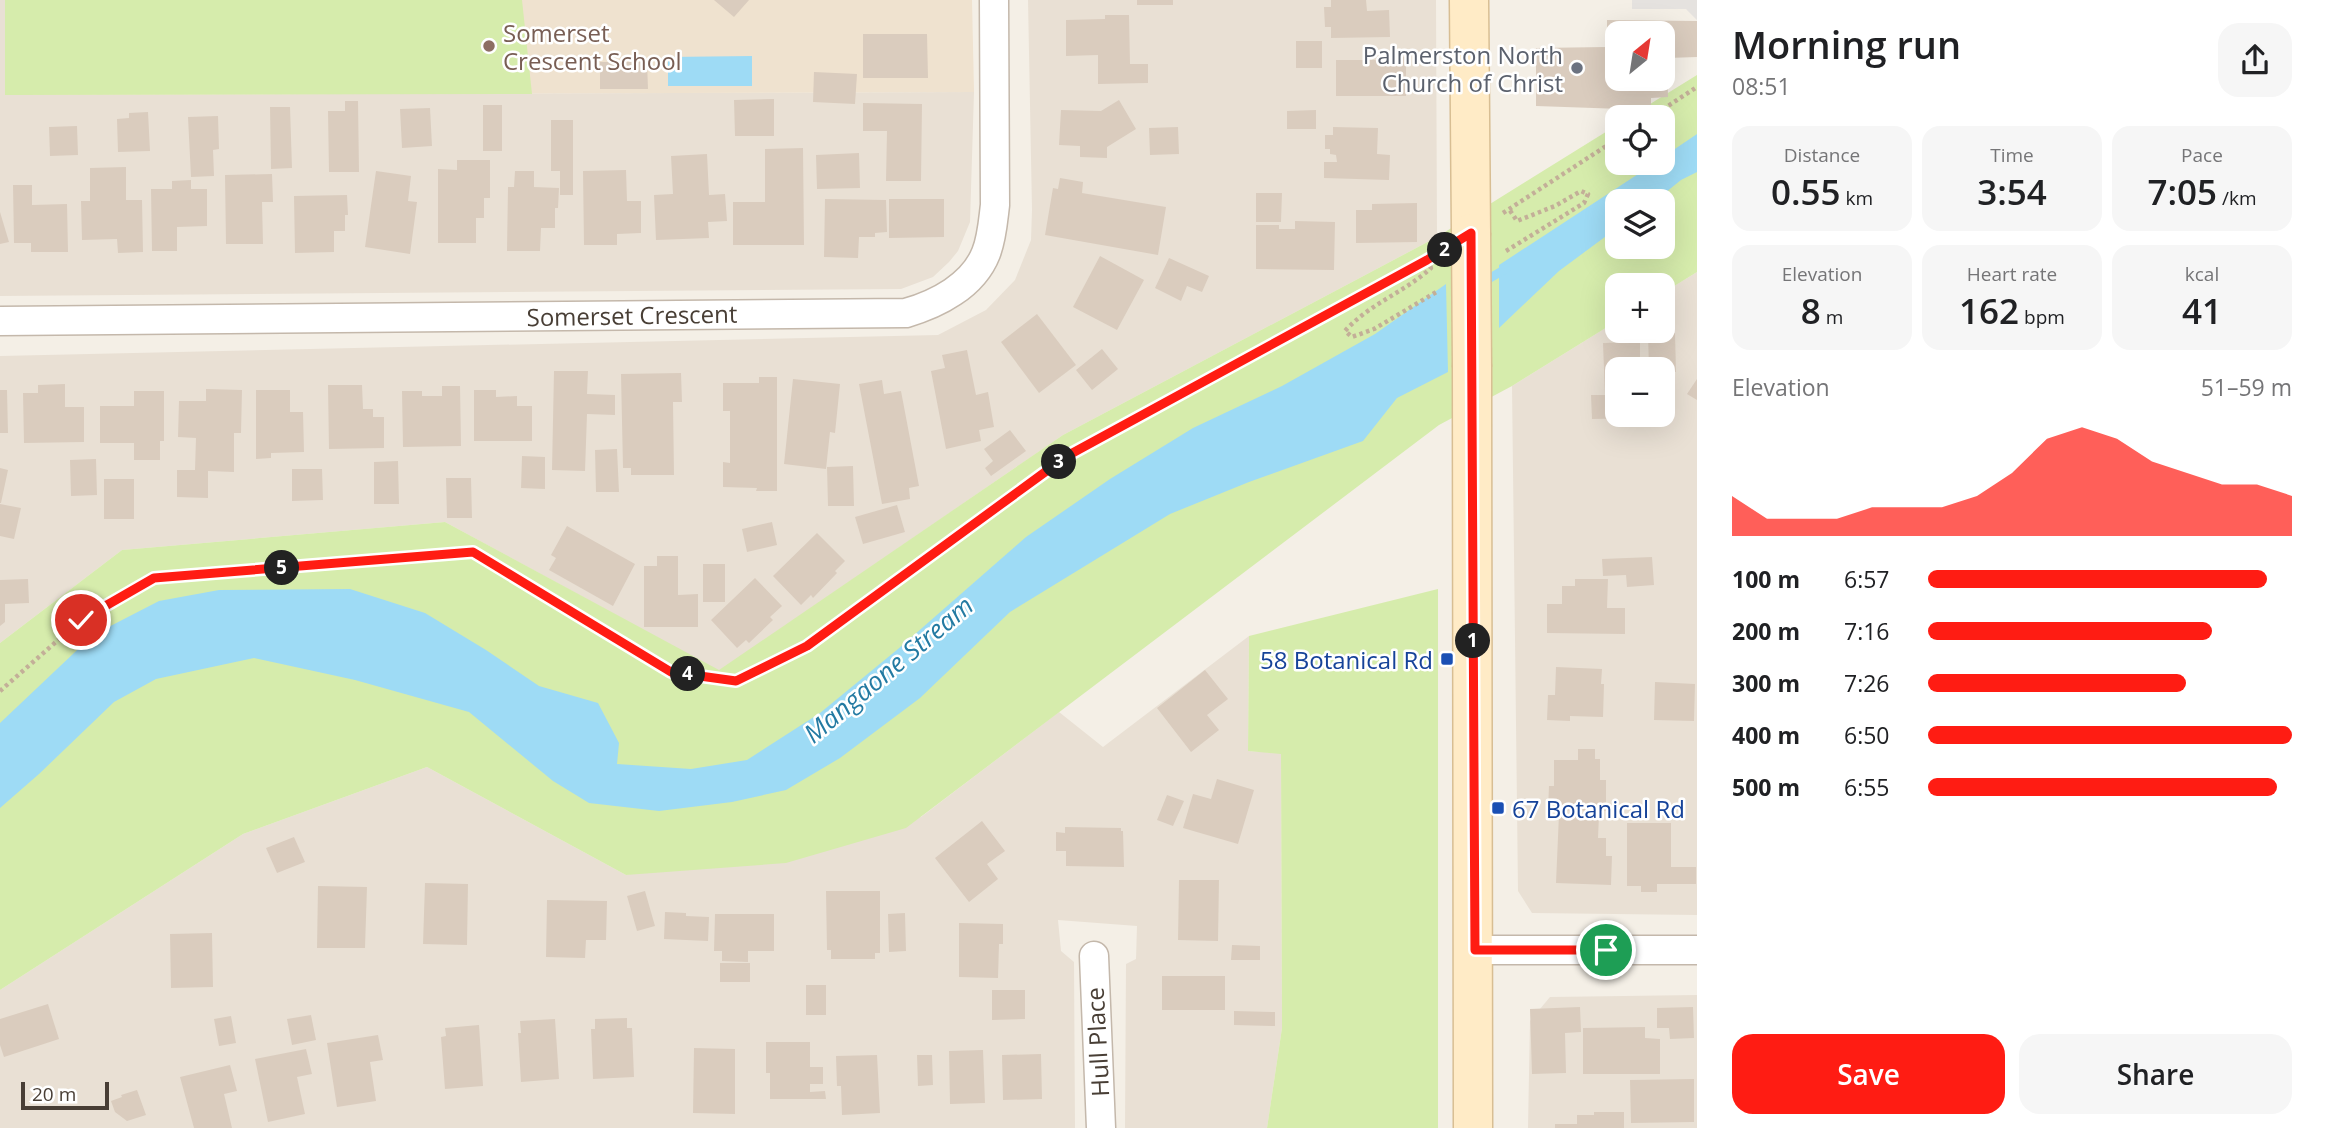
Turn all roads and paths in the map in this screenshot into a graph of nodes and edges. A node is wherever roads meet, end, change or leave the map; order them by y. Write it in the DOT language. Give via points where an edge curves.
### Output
graph roads {
  1 [pos="994,0"];
  2 [pos="1469,0"];
  3 [pos="1697,87"];
  4 [pos="1669,105"];
  5 [pos="1605,147"];
  6 [pos="1471,233"];
  7 [pos="0,321"];
  8 [pos="0,691"];
  9 [pos="1475,950"];
  10 [pos="1697,950"];
  11 [pos="1094,956"];
  12 [pos="1101,1128"];
  13 [pos="1473,1128"];
  1 -- 7 [label="street, Somerset Crescent" via="992,229 985,255 972,276 931,306 906,313"];
  2 -- 6 [label="main road"];
  3 -- 4 [label="path"];
  5 -- 6 [label="path"];
  6 -- 8 [label="path" via="1067,456 807,646 736,681 671,672 473,552 154,578 81,620"];
  6 -- 9 [label="main road, bridge"];
  9 -- 10 [label="street"];
  9 -- 13 [label="main road"];
  11 -- 12 [label="street, Hull Place"];
}
